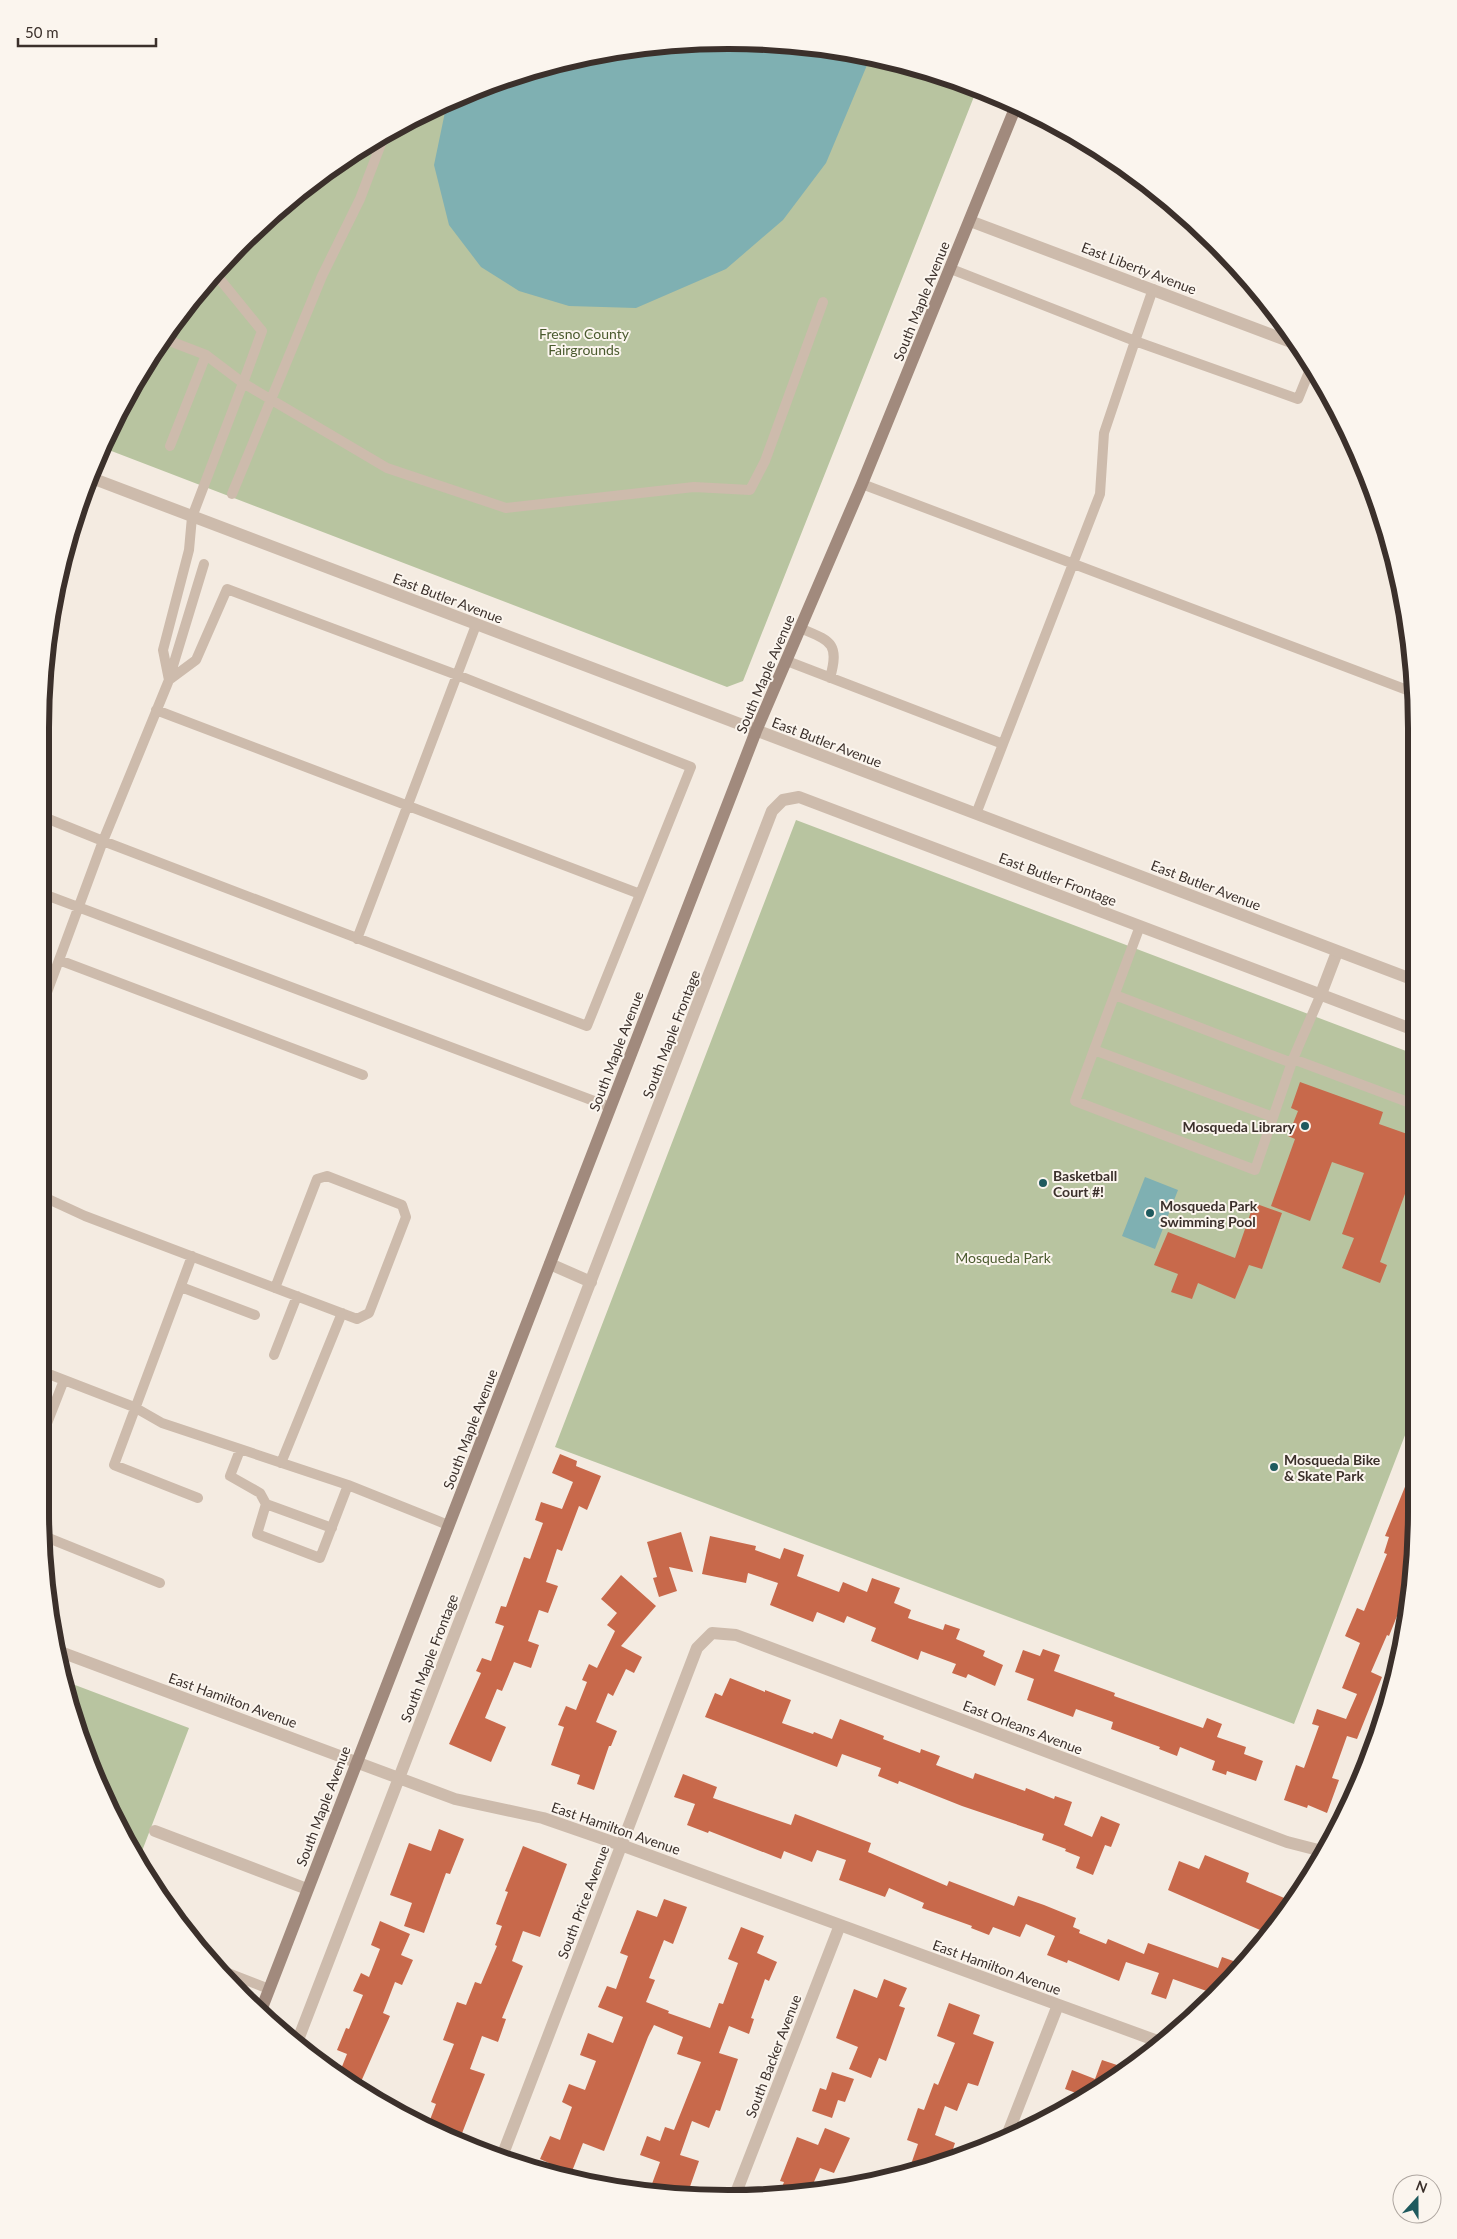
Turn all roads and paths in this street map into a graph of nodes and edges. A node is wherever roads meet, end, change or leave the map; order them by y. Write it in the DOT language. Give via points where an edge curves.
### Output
graph roads {
  1 [pos="1014,112"];
  2 [pos="381,145"];
  3 [pos="970,221"];
  4 [pos="951,269"];
  5 [pos="219,278"];
  6 [pos="1153,289"];
  7 [pos="823,302"];
  8 [pos="1286,340"];
  9 [pos="170,341"];
  10 [pos="1135,341"];
  11 [pos="206,355"];
  12 [pos="1308,373"];
  13 [pos="243,383"];
  14 [pos="271,400"];
  15 [pos="170,446"];
  16 [pos="96,480"];
  17 [pos="862,484"];
  18 [pos="232,494"];
  19 [pos="192,517"];
  20 [pos="204,564"];
  21 [pos="1074,564"];
  22 [pos="476,625"];
  23 [pos="800,628"];
  24 [pos="786,661"];
  25 [pos="457,675"];
  26 [pos="830,678"];
  27 [pos="169,680"];
  28 [pos="1407,690"];
  29 [pos="156,710"];
  30 [pos="756,731"];
  31 [pos="1003,744"];
  32 [pos="783,800"];
  33 [pos="407,806"];
  34 [pos="976,814"];
  35 [pos="49,819"];
  36 [pos="103,841"];
  37 [pos="640,894"];
  38 [pos="49,896"];
  39 [pos="78,907"];
  40 [pos="1140,926"];
  41 [pos="357,939"];
  42 [pos="1337,952"];
  43 [pos="59,960"];
  44 [pos="1408,978"];
  45 [pos="49,987"];
  46 [pos="1321,994"];
  47 [pos="1115,995"];
  48 [pos="1408,1028"];
  49 [pos="1094,1050"];
  50 [pos="1292,1061"];
  51 [pos="363,1075"];
  52 [pos="1408,1102"];
  53 [pos="610,1107"];
  54 [pos="1273,1117"];
  55 [pos="49,1199"];
  56 [pos="192,1256"];
  57 [pos="550,1264"];
  58 [pos="591,1282"];
  59 [pos="180,1287"];
  60 [pos="275,1288"];
  61 [pos="297,1296"];
  62 [pos="342,1313"];
  63 [pos="255,1315"];
  64 [pos="274,1355"];
  65 [pos="49,1374"];
  66 [pos="64,1380"];
  67 [pos="134,1407"];
  68 [pos="49,1418"];
  69 [pos="240,1450"];
  70 [pos="281,1463"];
  71 [pos="348,1484"];
  72 [pos="198,1498"];
  73 [pos="266,1504"];
  74 [pos="448,1526"];
  75 [pos="332,1528"];
  76 [pos="50,1538"];
  77 [pos="160,1583"];
  78 [pos="712,1632"];
  79 [pos="64,1653"];
  80 [pos="356,1762"];
  81 [pos="398,1778"];
  82 [pos="154,1831"];
  83 [pos="621,1845"];
  84 [pos="1317,1850"];
  85 [pos="307,1888"];
  86 [pos="840,1925"];
  87 [pos="232,1975"];
  88 [pos="269,1989"];
  89 [pos="263,2005"];
  90 [pos="1058,2005"];
  91 [pos="299,2037"];
  92 [pos="1155,2039"];
  93 [pos="1009,2129"];
  94 [pos="504,2152"];
  95 [pos="737,2190"];
  1 -- 3 [label="main road, South Maple Avenue"];
  2 -- 14 [label="lane"];
  3 -- 4 [label="main road, South Maple Avenue"];
  3 -- 6 [label="street, East Liberty Avenue"];
  4 -- 10 [label="lane"];
  4 -- 17 [label="main road, South Maple Avenue"];
  5 -- 13 [label="lane" via="262,331"];
  6 -- 8 [label="street, East Liberty Avenue"];
  6 -- 10 [label="lane"];
  7 -- 14 [label="lane" via="765,461 750,490 694,487 506,508 387,468"];
  9 -- 11 [label="lane"];
  10 -- 12 [label="lane" via="1298,398"];
  10 -- 21 [label="lane" via="1104,433 1100,494"];
  11 -- 13 [label="lane"];
  11 -- 15 [label="lane"];
  13 -- 14 [label="lane"];
  13 -- 19 [label="lane"];
  14 -- 18 [label="lane"];
  16 -- 19 [label="street, East Butler Avenue"];
  17 -- 21 [label="lane"];
  17 -- 23 [label="main road, South Maple Avenue"];
  19 -- 22 [label="street, East Butler Avenue"];
  19 -- 27 [label="lane" via="189,550 163,650"];
  20 -- 27 [label="lane"];
  21 -- 28 [label="lane"];
  21 -- 31 [label="lane"];
  22 -- 25 [label="lane"];
  22 -- 30 [label="street, East Butler Avenue"];
  23 -- 24 [label="main road, South Maple Avenue"];
  23 -- 26 [label="lane" via="831,645 834,665"];
  24 -- 26 [label="lane"];
  24 -- 30 [label="main road, South Maple Avenue"];
  25 -- 27 [label="lane" via="227,589 196,660"];
  25 -- 33 [label="lane"];
  25 -- 37 [label="lane" via="691,767"];
  26 -- 31 [label="lane"];
  27 -- 29 [label="lane"];
  29 -- 33 [label="lane"];
  29 -- 36 [label="lane"];
  30 -- 34 [label="street, East Butler Avenue"];
  30 -- 53 [label="main road, South Maple Avenue"];
  31 -- 34 [label="lane"];
  32 -- 40 [label="street, East Butler Frontage" via="799,797"];
  32 -- 58 [label="street, South Maple Frontage" via="772,811"];
  33 -- 37 [label="lane"];
  33 -- 41 [label="lane"];
  34 -- 42 [label="street, East Butler Avenue"];
  35 -- 36 [label="lane"];
  36 -- 39 [label="lane"];
  36 -- 41 [label="lane"];
  37 -- 41 [label="lane" via="587,1026"];
  38 -- 39 [label="lane"];
  39 -- 43 [label="lane"];
  39 -- 53 [label="lane"];
  40 -- 46 [label="street, East Butler Frontage"];
  40 -- 47 [label="lane"];
  42 -- 44 [label="street, East Butler Avenue"];
  42 -- 46 [label="street"];
  43 -- 45 [label="lane"];
  43 -- 51 [label="lane"];
  46 -- 48 [label="street, East Butler Frontage"];
  46 -- 50 [label="lane"];
  47 -- 49 [label="lane"];
  47 -- 50 [label="lane"];
  49 -- 54 [label="lane"];
  49 -- 54 [label="lane" via="1075,1101 1255,1170"];
  50 -- 52 [label="lane"];
  50 -- 54 [label="lane"];
  53 -- 57 [label="main road, South Maple Avenue"];
  55 -- 56 [label="lane"];
  56 -- 59 [label="lane"];
  56 -- 60 [label="lane"];
  57 -- 58 [label="street"];
  57 -- 74 [label="main road, South Maple Avenue"];
  58 -- 81 [label="street, South Maple Frontage"];
  59 -- 63 [label="lane"];
  59 -- 67 [label="lane"];
  60 -- 61 [label="lane"];
  60 -- 62 [label="lane" via="317,1179 327,1176 402,1205 406,1217 369,1313 357,1319"];
  61 -- 62 [label="lane"];
  61 -- 64 [label="lane"];
  62 -- 70 [label="lane"];
  65 -- 66 [label="lane"];
  66 -- 67 [label="lane"];
  66 -- 68 [label="lane"];
  67 -- 69 [label="lane" via="162,1423"];
  67 -- 72 [label="lane" via="114,1465"];
  69 -- 70 [label="lane"];
  69 -- 73 [label="lane" via="230,1476 260,1493"];
  70 -- 71 [label="lane"];
  71 -- 74 [label="lane"];
  71 -- 75 [label="lane"];
  73 -- 75 [label="lane"];
  73 -- 75 [label="lane" via="257,1534 320,1558"];
  74 -- 80 [label="main road, South Maple Avenue"];
  76 -- 77 [label="lane"];
  78 -- 83 [label="street, South Price Avenue" via="697,1648"];
  78 -- 84 [label="street, East Orleans Avenue" via="736,1635 1287,1842"];
  79 -- 80 [label="street, East Hamilton Avenue"];
  80 -- 81 [label="street, East Hamilton Avenue"];
  80 -- 85 [label="main road, South Maple Avenue"];
  81 -- 83 [label="street, East Hamilton Avenue" via="455,1799 543,1818"];
  81 -- 91 [label="street, South Maple Frontage"];
  82 -- 85 [label="street"];
  83 -- 86 [label="street, East Hamilton Avenue"];
  83 -- 94 [label="street, South Price Avenue"];
  85 -- 88 [label="main road, South Maple Avenue"];
  86 -- 90 [label="street, East Hamilton Avenue"];
  86 -- 95 [label="street, South Backer Avenue"];
  87 -- 88 [label="lane"];
  88 -- 89 [label="main road, South Maple Avenue"];
  90 -- 92 [label="street, East Hamilton Avenue"];
  90 -- 93 [label="street"];
}
